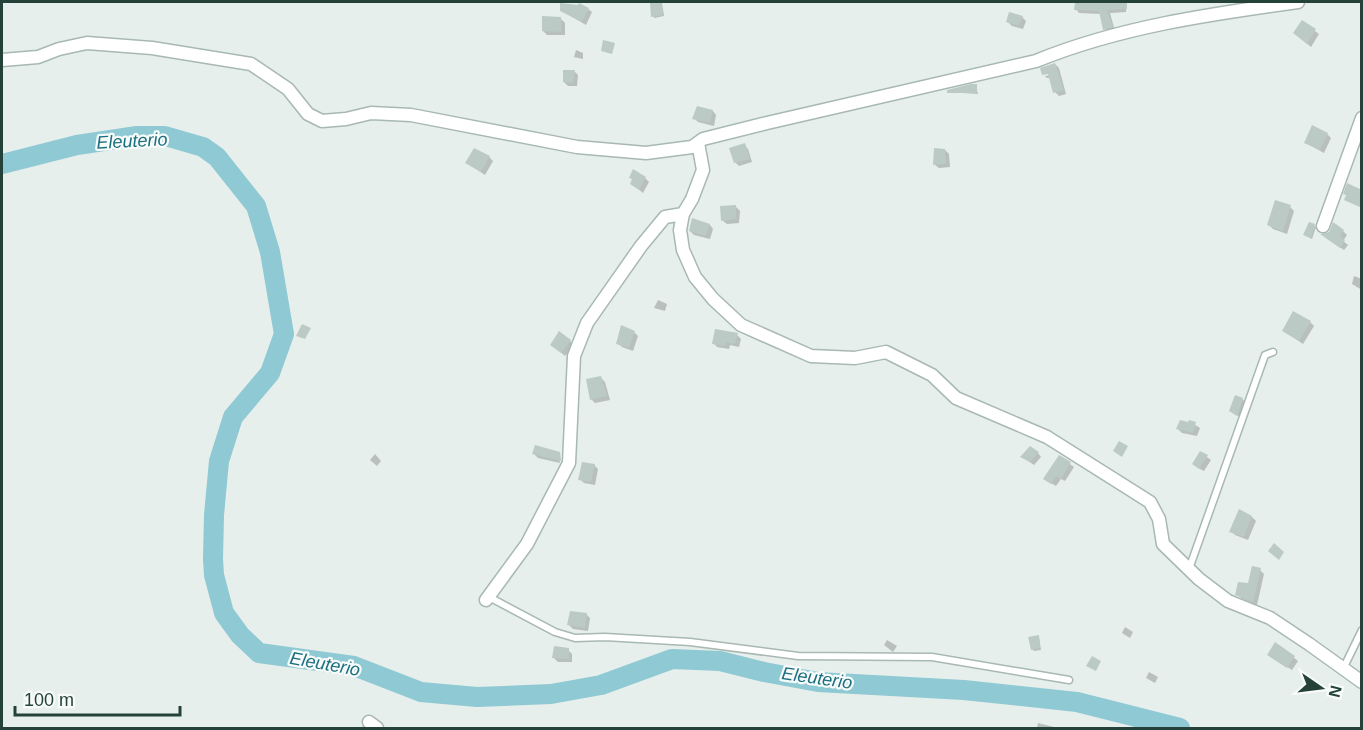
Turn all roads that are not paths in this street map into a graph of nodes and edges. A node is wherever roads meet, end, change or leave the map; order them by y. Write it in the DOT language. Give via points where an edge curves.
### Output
graph roads {
  1 [pos="1298,2"];
  2 [pos="2,60"];
  3 [pos="1362,118"];
  4 [pos="698,143"];
  5 [pos="682,214"];
  6 [pos="1323,226"];
  7 [pos="1273,352"];
  8 [pos="1189,570"];
  9 [pos="487,598"];
  10 [pos="1362,630"];
  11 [pos="1342,670"];
  12 [pos="1069,680"];
  13 [pos="1362,682"];
  1 -- 4 [label="street" via="1112,34 1036,61 767,123"];
  2 -- 4 [label="street" via="38,57 87,43 152,48 251,64 288,89 308,114 322,121 371,113 411,115 577,147 646,153"];
  3 -- 6 [label="street"];
  4 -- 5 [label="street" via="703,170"];
  5 -- 8 [label="street" via="683,250 695,277 741,325 811,356 855,358 886,352 932,375 956,398 1047,437 1150,502 1159,519 1163,544"];
  5 -- 9 [label="street" via="665,218 640,246 586,323 574,356 569,463 527,544"];
  7 -- 8 [label="lane" via="1265,355"];
  8 -- 11 [label="street" via="1228,601 1270,618"];
  9 -- 12 [label="lane" via="575,638 690,642 798,656 932,657"];
  10 -- 11 [label="lane"];
  11 -- 13 [label="street"];
}
